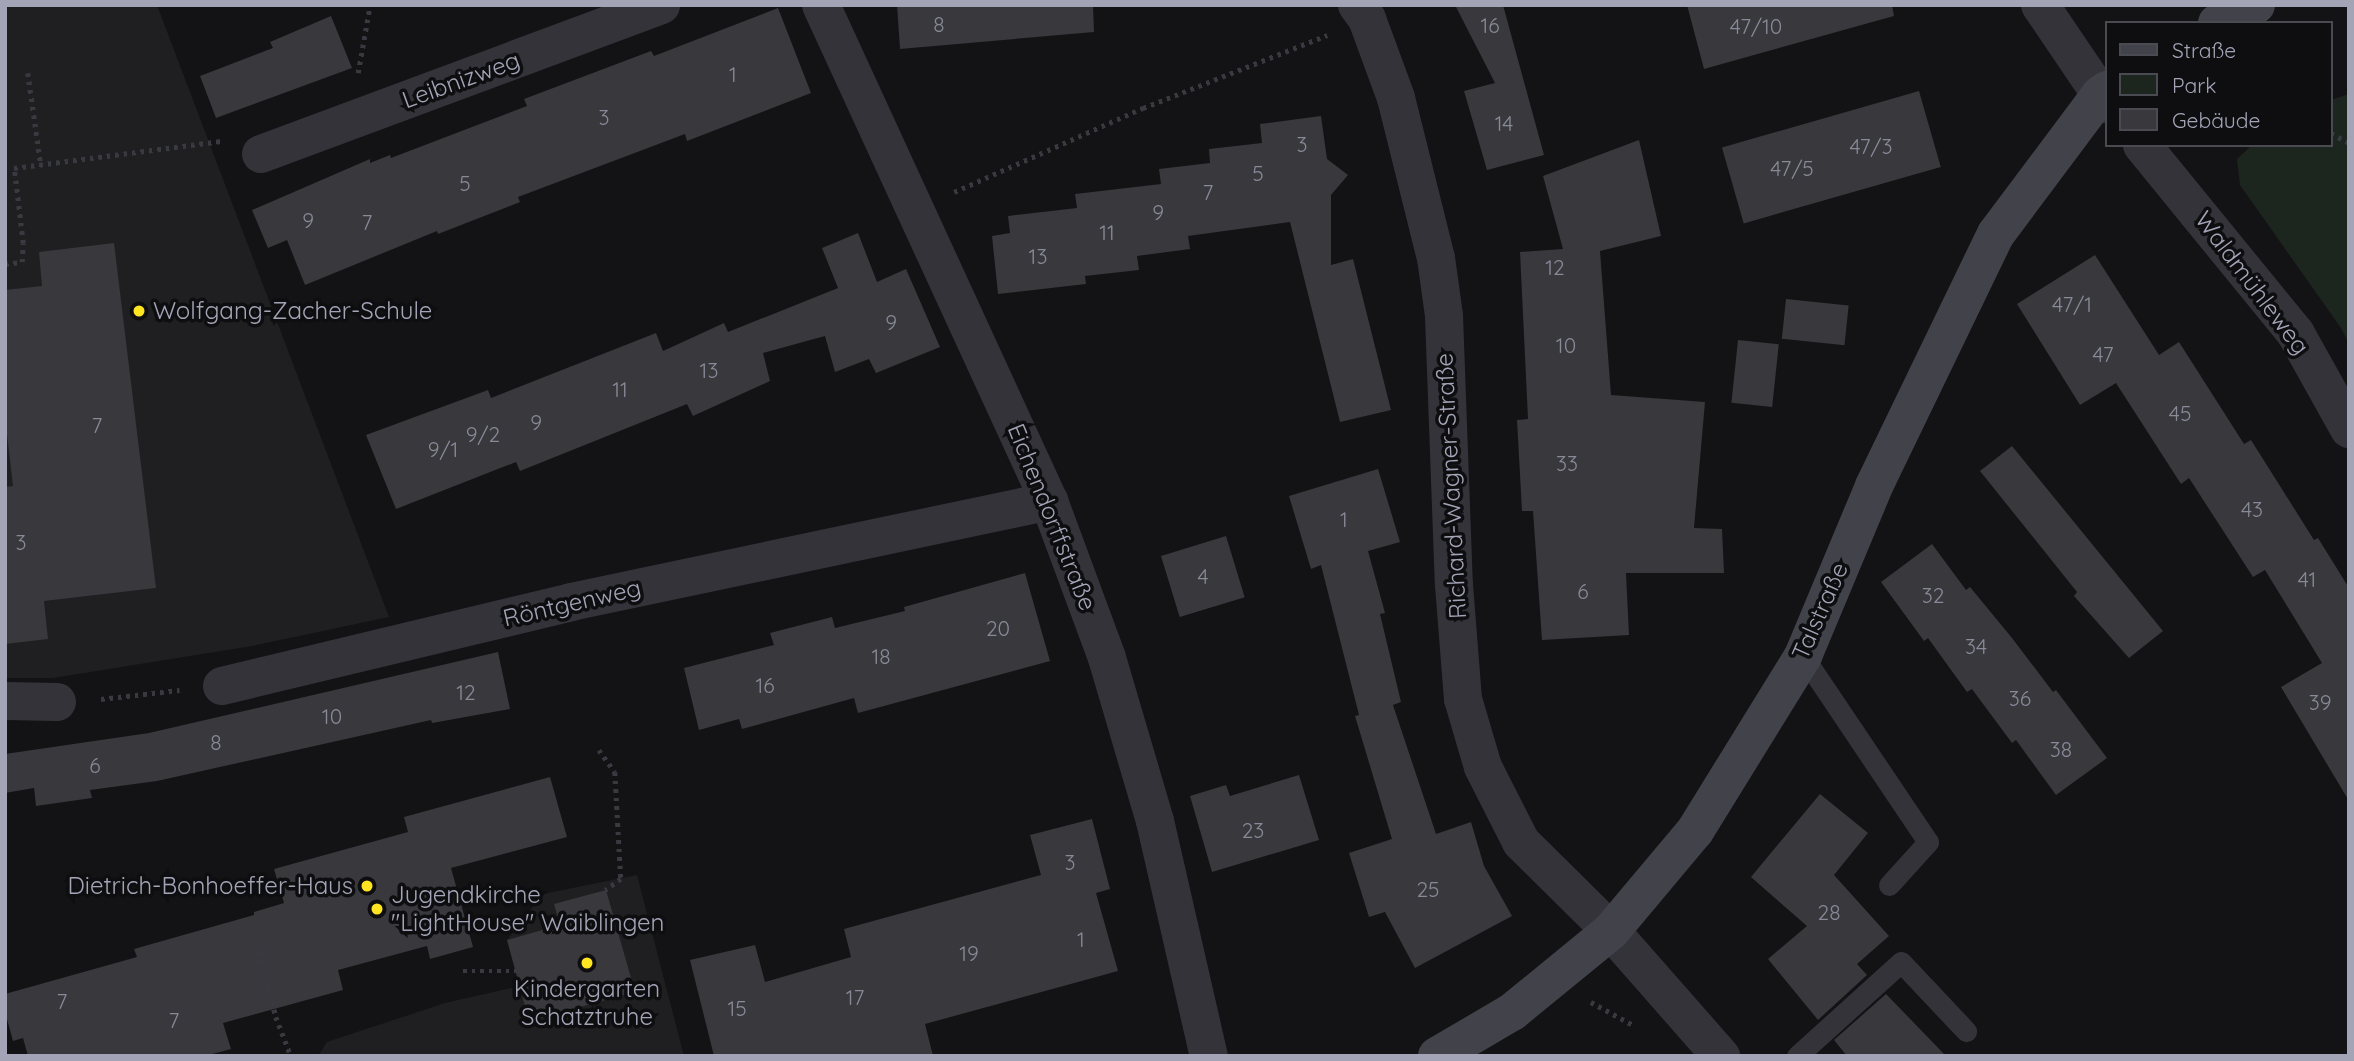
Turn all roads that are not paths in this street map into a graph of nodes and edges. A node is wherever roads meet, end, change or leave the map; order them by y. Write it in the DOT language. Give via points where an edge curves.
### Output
graph roads {
  1 [pos="661,5"];
  2 [pos="821,5"];
  3 [pos="2040,5"];
  4 [pos="2256,5"];
  5 [pos="1362,12"];
  6 [pos="2221,21"];
  7 [pos="2105,96"];
  8 [pos="2144,147"];
  9 [pos="261,154"];
  10 [pos="2349,429"];
  11 [pos="1049,501"];
  12 [pos="1804,656"];
  13 [pos="222,686"];
  14 [pos="5,701"];
  15 [pos="57,702"];
  16 [pos="1889,885"];
  17 [pos="1611,931"];
  18 [pos="1966,1031"];
  19 [pos="1714,1047"];
  20 [pos="1209,1056"];
  21 [pos="1437,1056"];
  22 [pos="1797,1056"];
  1 -- 9 [label="street, Leibnizweg"];
  2 -- 11 [label="street, Eichendorffstraße"];
  3 -- 7 [label="street"];
  4 -- 6 [label="street"];
  5 -- 17 [label="street, Richard-Wagner-Straße" via="1396,98 1436,258 1444,316 1463,699 1483,767 1521,842"];
  7 -- 12 [label="street, Talstraße" via="1996,234 1874,486"];
  8 -- 10 [label="street, Waldmühleweg" via="2296,334"];
  11 -- 13 [label="street, Röntgenweg" via="571,602"];
  11 -- 20 [label="street, Eichendorffstraße" via="1107,657 1155,821"];
  12 -- 16 [label="lane" via="1928,842"];
  12 -- 17 [label="street, Talstraße" via="1695,831"];
  14 -- 15 [label="street"];
  17 -- 19 [label="street, Richard-Wagner-Straße"];
  17 -- 21 [label="street, Talstraße" via="1512,1012"];
  18 -- 22 [label="lane" via="1901,962"];
}
